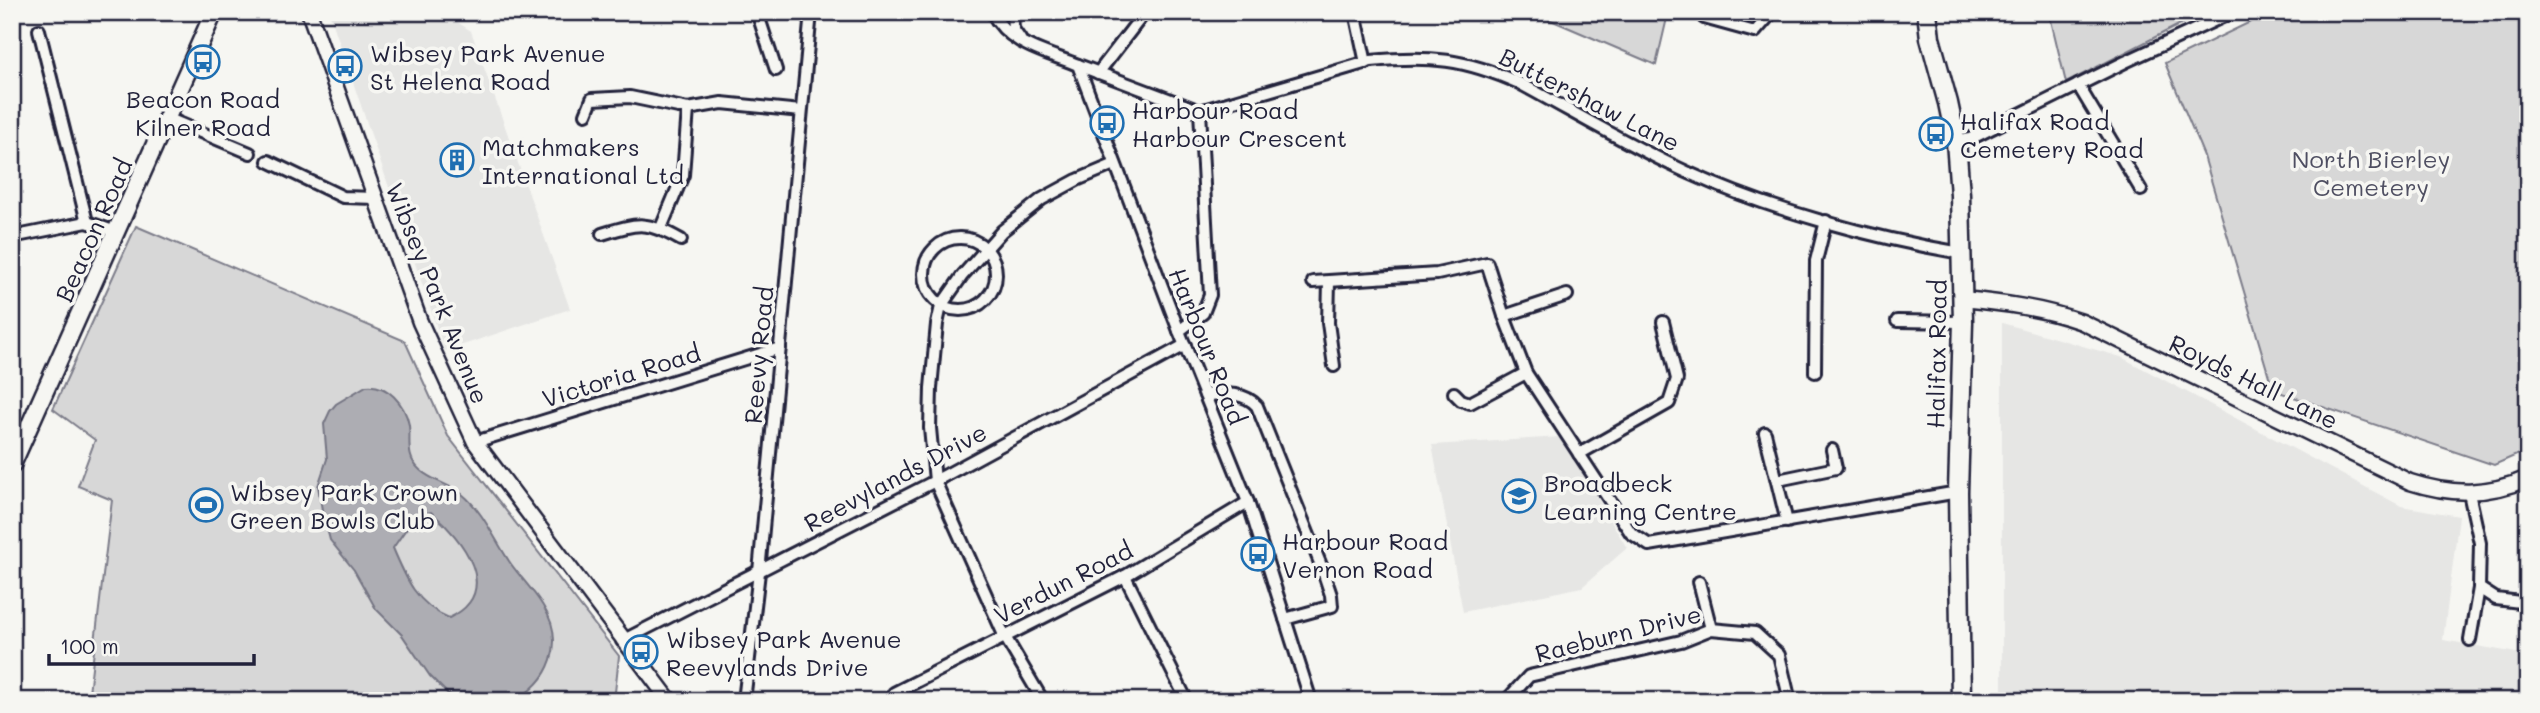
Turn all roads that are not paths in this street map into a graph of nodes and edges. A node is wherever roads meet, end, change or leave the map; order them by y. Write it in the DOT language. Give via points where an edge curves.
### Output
graph roads {
  1 [pos="214,12"];
  2 [pos="309,12"];
  3 [pos="757,12"];
  4 [pos="811,12"];
  5 [pos="992,12"];
  6 [pos="1012,12"];
  7 [pos="1145,12"];
  8 [pos="1355,12"];
  9 [pos="1769,12"];
  10 [pos="1927,12"];
  11 [pos="2233,12"];
  12 [pos="1703,18"];
  13 [pos="39,30"];
  14 [pos="1023,43"];
  15 [pos="1366,63"];
  16 [pos="1078,65"];
  17 [pos="776,70"];
  18 [pos="1098,73"];
  19 [pos="2078,85"];
  20 [pos="688,109"];
  21 [pos="801,111"];
  22 [pos="1200,111"];
  23 [pos="586,114"];
  24 [pos="167,118"];
  25 [pos="1956,141"];
  26 [pos="250,153"];
  27 [pos="268,161"];
  28 [pos="1115,164"];
  29 [pos="2141,190"];
  30 [pos="376,198"];
  31 [pos="1826,221"];
  32 [pos="87,222"];
  33 [pos="661,228"];
  34 [pos="117,232"];
  35 [pos="602,234"];
  36 [pos="12,237"];
  37 [pos="681,240"];
  38 [pos="987,249"];
  39 [pos="1961,253"];
  40 [pos="1313,282"];
  41 [pos="1329,282"];
  42 [pos="1567,295"];
  43 [pos="1962,299"];
  44 [pos="941,306"];
  45 [pos="1504,316"];
  46 [pos="1897,321"];
  47 [pos="1663,322"];
  48 [pos="1963,322"];
  49 [pos="1179,331"];
  50 [pos="1185,345"];
  51 [pos="780,348"];
  52 [pos="1334,366"];
  53 [pos="1815,372"];
  54 [pos="1526,373"];
  55 [pos="1454,393"];
  56 [pos="1205,395"];
  57 [pos="1765,433"];
  58 [pos="475,442"];
  59 [pos="1832,450"];
  60 [pos="1580,454"];
  61 [pos="12,465"];
  62 [pos="2526,479"];
  63 [pos="1778,480"];
  64 [pos="935,481"];
  65 [pos="1958,492"];
  66 [pos="2469,493"];
  67 [pos="1248,502"];
  68 [pos="1787,522"];
  69 [pos="759,572"];
  70 [pos="1125,576"];
  71 [pos="1699,582"];
  72 [pos="2479,588"];
  73 [pos="2528,603"];
  74 [pos="1285,619"];
  75 [pos="1711,629"];
  76 [pos="1004,635"];
  77 [pos="2470,640"];
  78 [pos="622,641"];
  79 [pos="894,693"];
  80 [pos="670,701"];
  81 [pos="744,701"];
  82 [pos="1042,701"];
  83 [pos="1187,701"];
  84 [pos="1311,701"];
  85 [pos="1506,701"];
  86 [pos="1790,701"];
  87 [pos="1961,701"];
  1 -- 24 [label="main road, Beacon Road"];
  2 -- 30 [label="street, Wibsey Park Avenue"];
  3 -- 17 [label="street"];
  4 -- 21 [label="street, Reevy Road"];
  5 -- 14 [label="street" via="1010,36"];
  6 -- 14 [label="street" via="1013,29"];
  7 -- 18 [label="street"];
  8 -- 15 [label="street"];
  9 -- 12 [label="street" via="1755,32"];
  10 -- 25 [label="highway, Halifax Road"];
  11 -- 19 [label="street"];
  13 -- 32 [label="street"];
  14 -- 16 [label="street"];
  15 -- 22 [label="street, Buttershaw Lane"];
  15 -- 31 [label="street, Buttershaw Lane" via="1436,58 1490,70 1689,173 1764,203"];
  16 -- 18 [label="street"];
  16 -- 28 [label="street, Harbour Road"];
  18 -- 22 [label="street"];
  19 -- 25 [label="street" via="1970,139"];
  19 -- 29 [label="street"];
  20 -- 21 [label="street" via="722,103"];
  20 -- 23 [label="street" via="630,97 592,99"];
  20 -- 33 [label="street" via="683,175"];
  21 -- 51 [label="street, Reevy Road"];
  22 -- 49 [label="street" via="1210,295 1203,313"];
  24 -- 26 [label="street"];
  24 -- 34 [label="main road, Beacon Road"];
  25 -- 39 [label="highway, Halifax Road"];
  27 -- 30 [label="street" via="343,197"];
  28 -- 38 [label="street" via="1042,199"];
  28 -- 49 [label="street, Harbour Road"];
  30 -- 58 [label="street, Wibsey Park Avenue" via="420,322"];
  31 -- 39 [label="street, Buttershaw Lane"];
  31 -- 53 [label="street" via="1816,261"];
  32 -- 34 [label="street"];
  32 -- 36 [label="street"];
  33 -- 35 [label="street" via="647,224"];
  33 -- 37 [label="street"];
  34 -- 61 [label="main road, Beacon Road"];
  38 -- 44 [label="street"];
  38 -- 44 [label="street" via="996,270 992,292 984,302 974,308"];
  38 -- 44 [label="street" via="965,238 952,238 932,251 925,262 925,287"];
  39 -- 43 [label="highway, Halifax Road"];
  40 -- 41 [label="street"];
  41 -- 45 [label="street" via="1437,274 1487,263"];
  41 -- 52 [label="street"];
  42 -- 45 [label="street"];
  43 -- 48 [label="highway, Halifax Road"];
  43 -- 66 [label="street, Royds Hall Lane" via="2022,305 2082,322 2410,482"];
  44 -- 64 [label="street" via="931,388"];
  45 -- 54 [label="street"];
  46 -- 48 [label="street"];
  47 -- 60 [label="street" via="1677,379 1669,402"];
  48 -- 65 [label="highway, Halifax Road"];
  49 -- 50 [label="street, Harbour Road"];
  50 -- 56 [label="street, Harbour Road"];
  50 -- 64 [label="street, Reevylands Drive"];
  51 -- 58 [label="street, Victoria Road"];
  51 -- 69 [label="street, Reevy Road"];
  54 -- 55 [label="street" via="1470,403"];
  54 -- 60 [label="street"];
  56 -- 67 [label="street, Harbour Road"];
  56 -- 74 [label="street" via="1241,396 1257,405 1322,568 1332,606"];
  57 -- 63 [label="street"];
  58 -- 78 [label="street, Wibsey Park Avenue"];
  59 -- 63 [label="street" via="1836,468"];
  60 -- 68 [label="street" via="1631,533 1648,545"];
  62 -- 66 [label="street, Royds Hall Lane"];
  63 -- 68 [label="street"];
  64 -- 69 [label="street, Reevylands Drive"];
  64 -- 76 [label="street"];
  65 -- 68 [label="street"];
  65 -- 87 [label="highway, Halifax Road"];
  66 -- 72 [label="street" via="2480,543"];
  67 -- 70 [label="street, Verdun Road"];
  67 -- 74 [label="street, Harbour Road"];
  69 -- 78 [label="street, Reevylands Drive"];
  69 -- 81 [label="street, Reevy Road"];
  70 -- 76 [label="street, Verdun Road"];
  70 -- 83 [label="street"];
  71 -- 75 [label="street"];
  72 -- 73 [label="street" via="2496,599"];
  72 -- 77 [label="street"];
  74 -- 84 [label="street, Harbour Road"];
  75 -- 85 [label="street, Raeburn Drive" via="1681,641 1529,676"];
  75 -- 86 [label="street, Raeburn Drive" via="1755,633 1779,655"];
  76 -- 79 [label="street, Verdun Road"];
  76 -- 82 [label="street"];
  78 -- 80 [label="street, Wibsey Park Avenue"];
}
